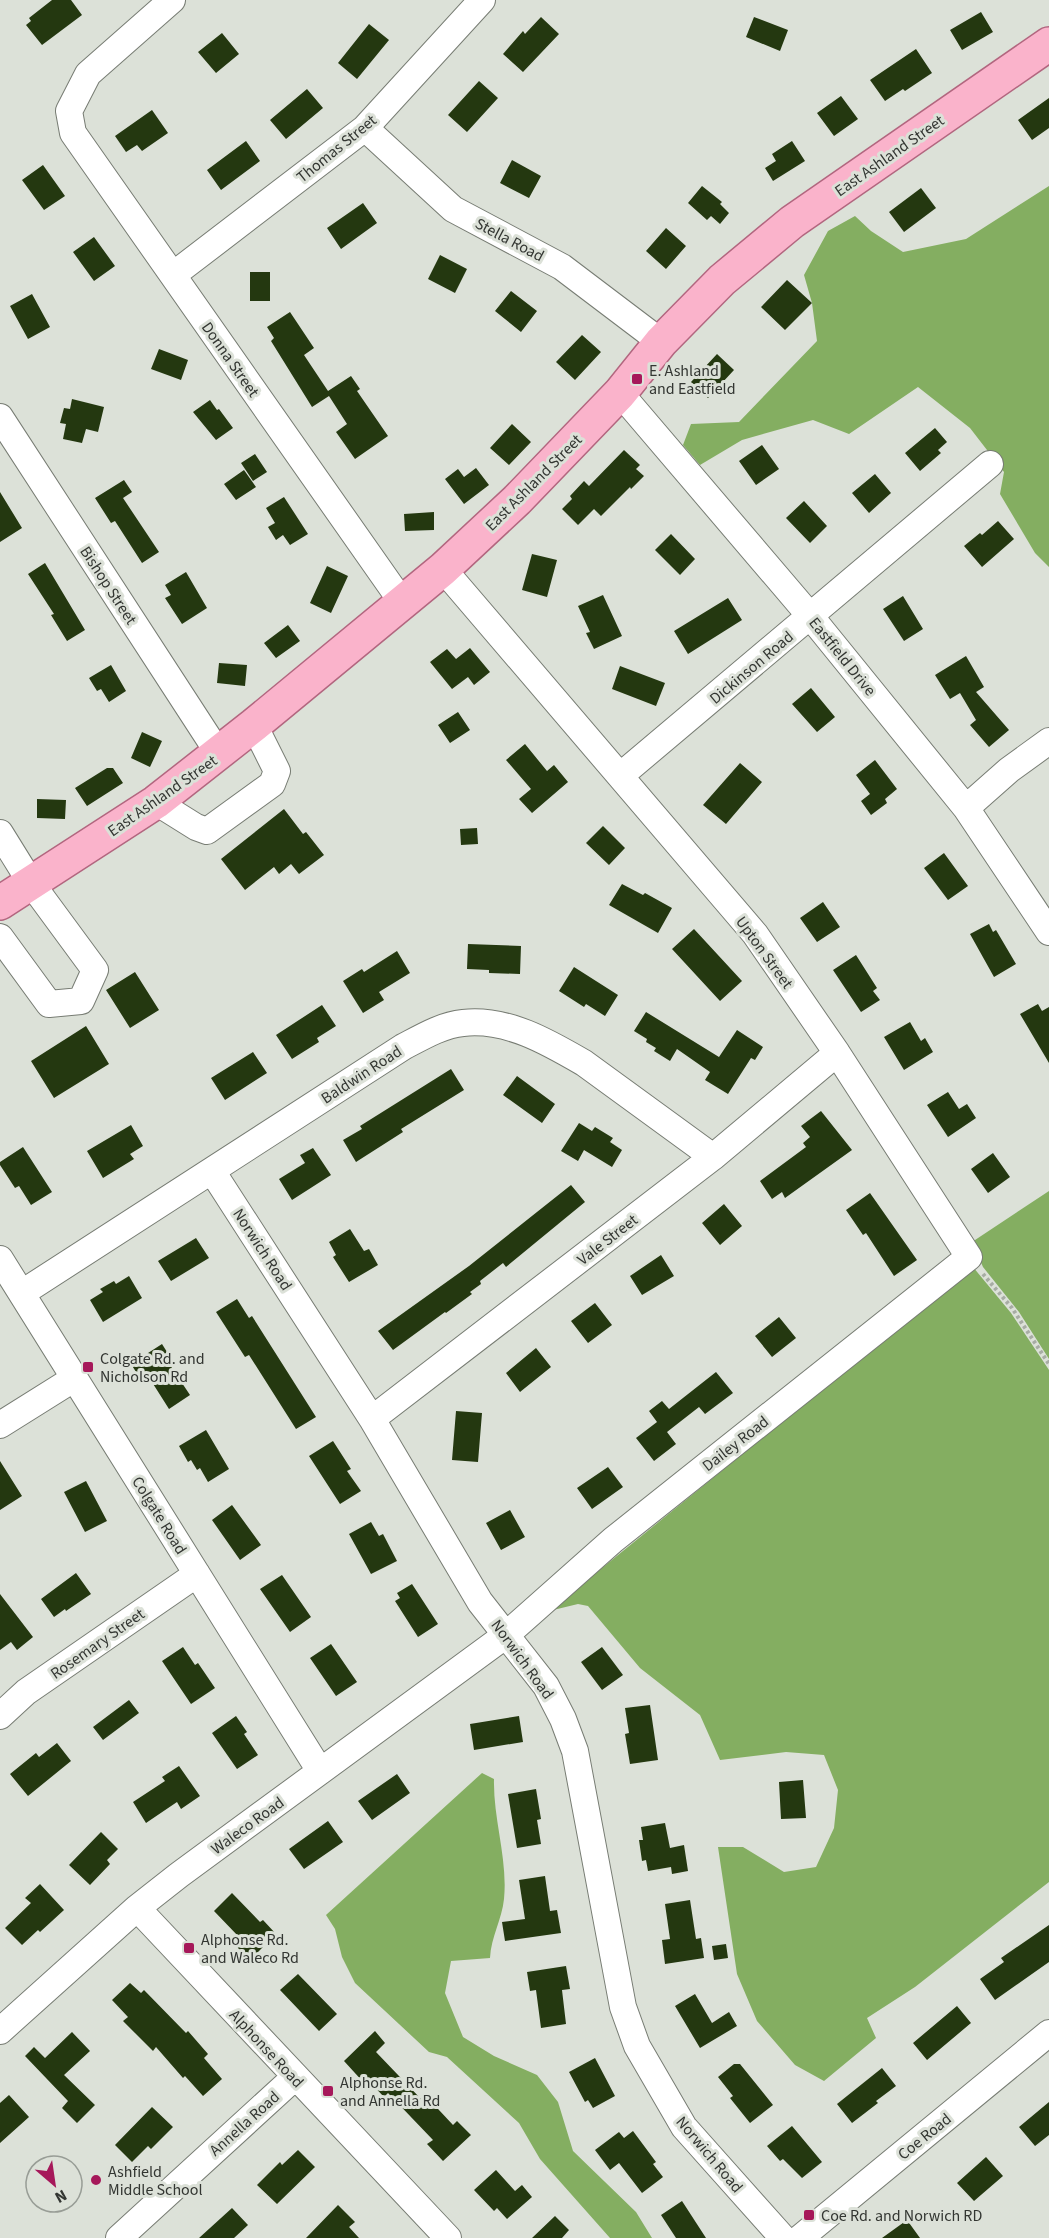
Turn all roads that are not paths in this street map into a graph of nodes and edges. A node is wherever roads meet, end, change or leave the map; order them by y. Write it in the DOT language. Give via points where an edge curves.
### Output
graph roads {
  1 [pos="172,0"];
  2 [pos="482,0"];
  3 [pos="1049,44"];
  4 [pos="365,128"];
  5 [pos="173,275"];
  6 [pos="661,342"];
  7 [pos="620,393"];
  8 [pos="0,417"];
  9 [pos="990,464"];
  10 [pos="443,569"];
  11 [pos="402,602"];
  12 [pos="811,617"];
  13 [pos="254,725"];
  14 [pos="1049,741"];
  15 [pos="219,754"];
  16 [pos="620,776"];
  17 [pos="156,802"];
  18 [pos="966,808"];
  19 [pos="0,833"];
  20 [pos="31,883"];
  21 [pos="0,903"];
  22 [pos="1049,932"];
  23 [pos="0,937"];
  24 [pos="837,1053"];
  25 [pos="712,1157"];
  26 [pos="212,1171"];
  27 [pos="969,1257"];
  28 [pos="0,1259"];
  29 [pos="22,1293"];
  30 [pos="75,1378"];
  31 [pos="372,1419"];
  32 [pos="0,1425"];
  33 [pos="197,1574"];
  34 [pos="506,1635"];
  35 [pos="0,1716"];
  36 [pos="320,1771"];
  37 [pos="137,1908"];
  38 [pos="0,2031"];
  39 [pos="1049,2033"];
  40 [pos="294,2077"];
  41 [pos="118,2238"];
  42 [pos="448,2238"];
  43 [pos="783,2238"];
  44 [pos="800,2238"];
  1 -- 5 [label="street, Donna Street" via="88,74 69,111 73,133"];
  2 -- 4 [label="street, Thomas Street"];
  3 -- 6 [label="main road, East Ashland Street" via="792,222 722,280"];
  4 -- 5 [label="street, Thomas Street"];
  4 -- 6 [label="street, Stella Road" via="453,208 562,267"];
  5 -- 11 [label="street, Donna Street"];
  6 -- 7 [label="main road, East Ashland Street"];
  7 -- 10 [label="main road, East Ashland Street" via="517,501"];
  7 -- 12 [label="street, Eastfield Drive"];
  8 -- 15 [label="street, Bishop Street"];
  9 -- 12 [label="street, Dickinson Road"];
  10 -- 11 [label="main road, East Ashland Street"];
  10 -- 16 [label="street, Upton Street"];
  11 -- 13 [label="main road, East Ashland Street"];
  12 -- 16 [label="street, Dickinson Road"];
  12 -- 18 [label="street, Eastfield Drive"];
  13 -- 15 [label="main road, East Ashland Street"];
  13 -- 17 [label="street" via="277,771 272,784 207,831"];
  14 -- 18 [label="street"];
  15 -- 17 [label="main road, East Ashland Street"];
  16 -- 24 [label="street, Upton Street" via="755,934"];
  17 -- 20 [label="main road, East Ashland Street"];
  18 -- 22 [label="street, Eastfield Drive"];
  19 -- 20 [label="street"];
  20 -- 21 [label="main road, East Ashland Street"];
  20 -- 23 [label="street" via="95,970 81,1001 49,1004"];
  24 -- 25 [label="street, Vale Street"];
  24 -- 27 [label="street, Upton Street"];
  25 -- 26 [label="street, Baldwin Road" via="584,1063 537,1037 509,1027 463,1023 435,1031 404,1047"];
  25 -- 31 [label="street, Vale Street"];
  26 -- 29 [label="street, Baldwin Road"];
  26 -- 31 [label="street, Norwich Road"];
  27 -- 34 [label="street, Dailey Road" via="613,1540"];
  28 -- 29 [label="street, Colgate Road"];
  29 -- 30 [label="street, Colgate Road"];
  30 -- 32 [label="street"];
  30 -- 33 [label="street, Colgate Road"];
  31 -- 34 [label="street, Norwich Road" via="480,1602"];
  33 -- 35 [label="street, Rosemary Street" via="26,1692"];
  33 -- 36 [label="street, Colgate Road"];
  34 -- 36 [label="street, Waleco Road"];
  34 -- 43 [label="street, Norwich Road" via="546,1686 575,1751 622,2007 637,2046 684,2127"];
  36 -- 37 [label="street, Waleco Road"];
  37 -- 38 [label="street, Waleco Road"];
  37 -- 40 [label="street, Alphonse Road"];
  39 -- 44 [label="street, Coe Road"];
  40 -- 41 [label="street, Annella Road"];
  40 -- 42 [label="street, Alphonse Road"];
}
